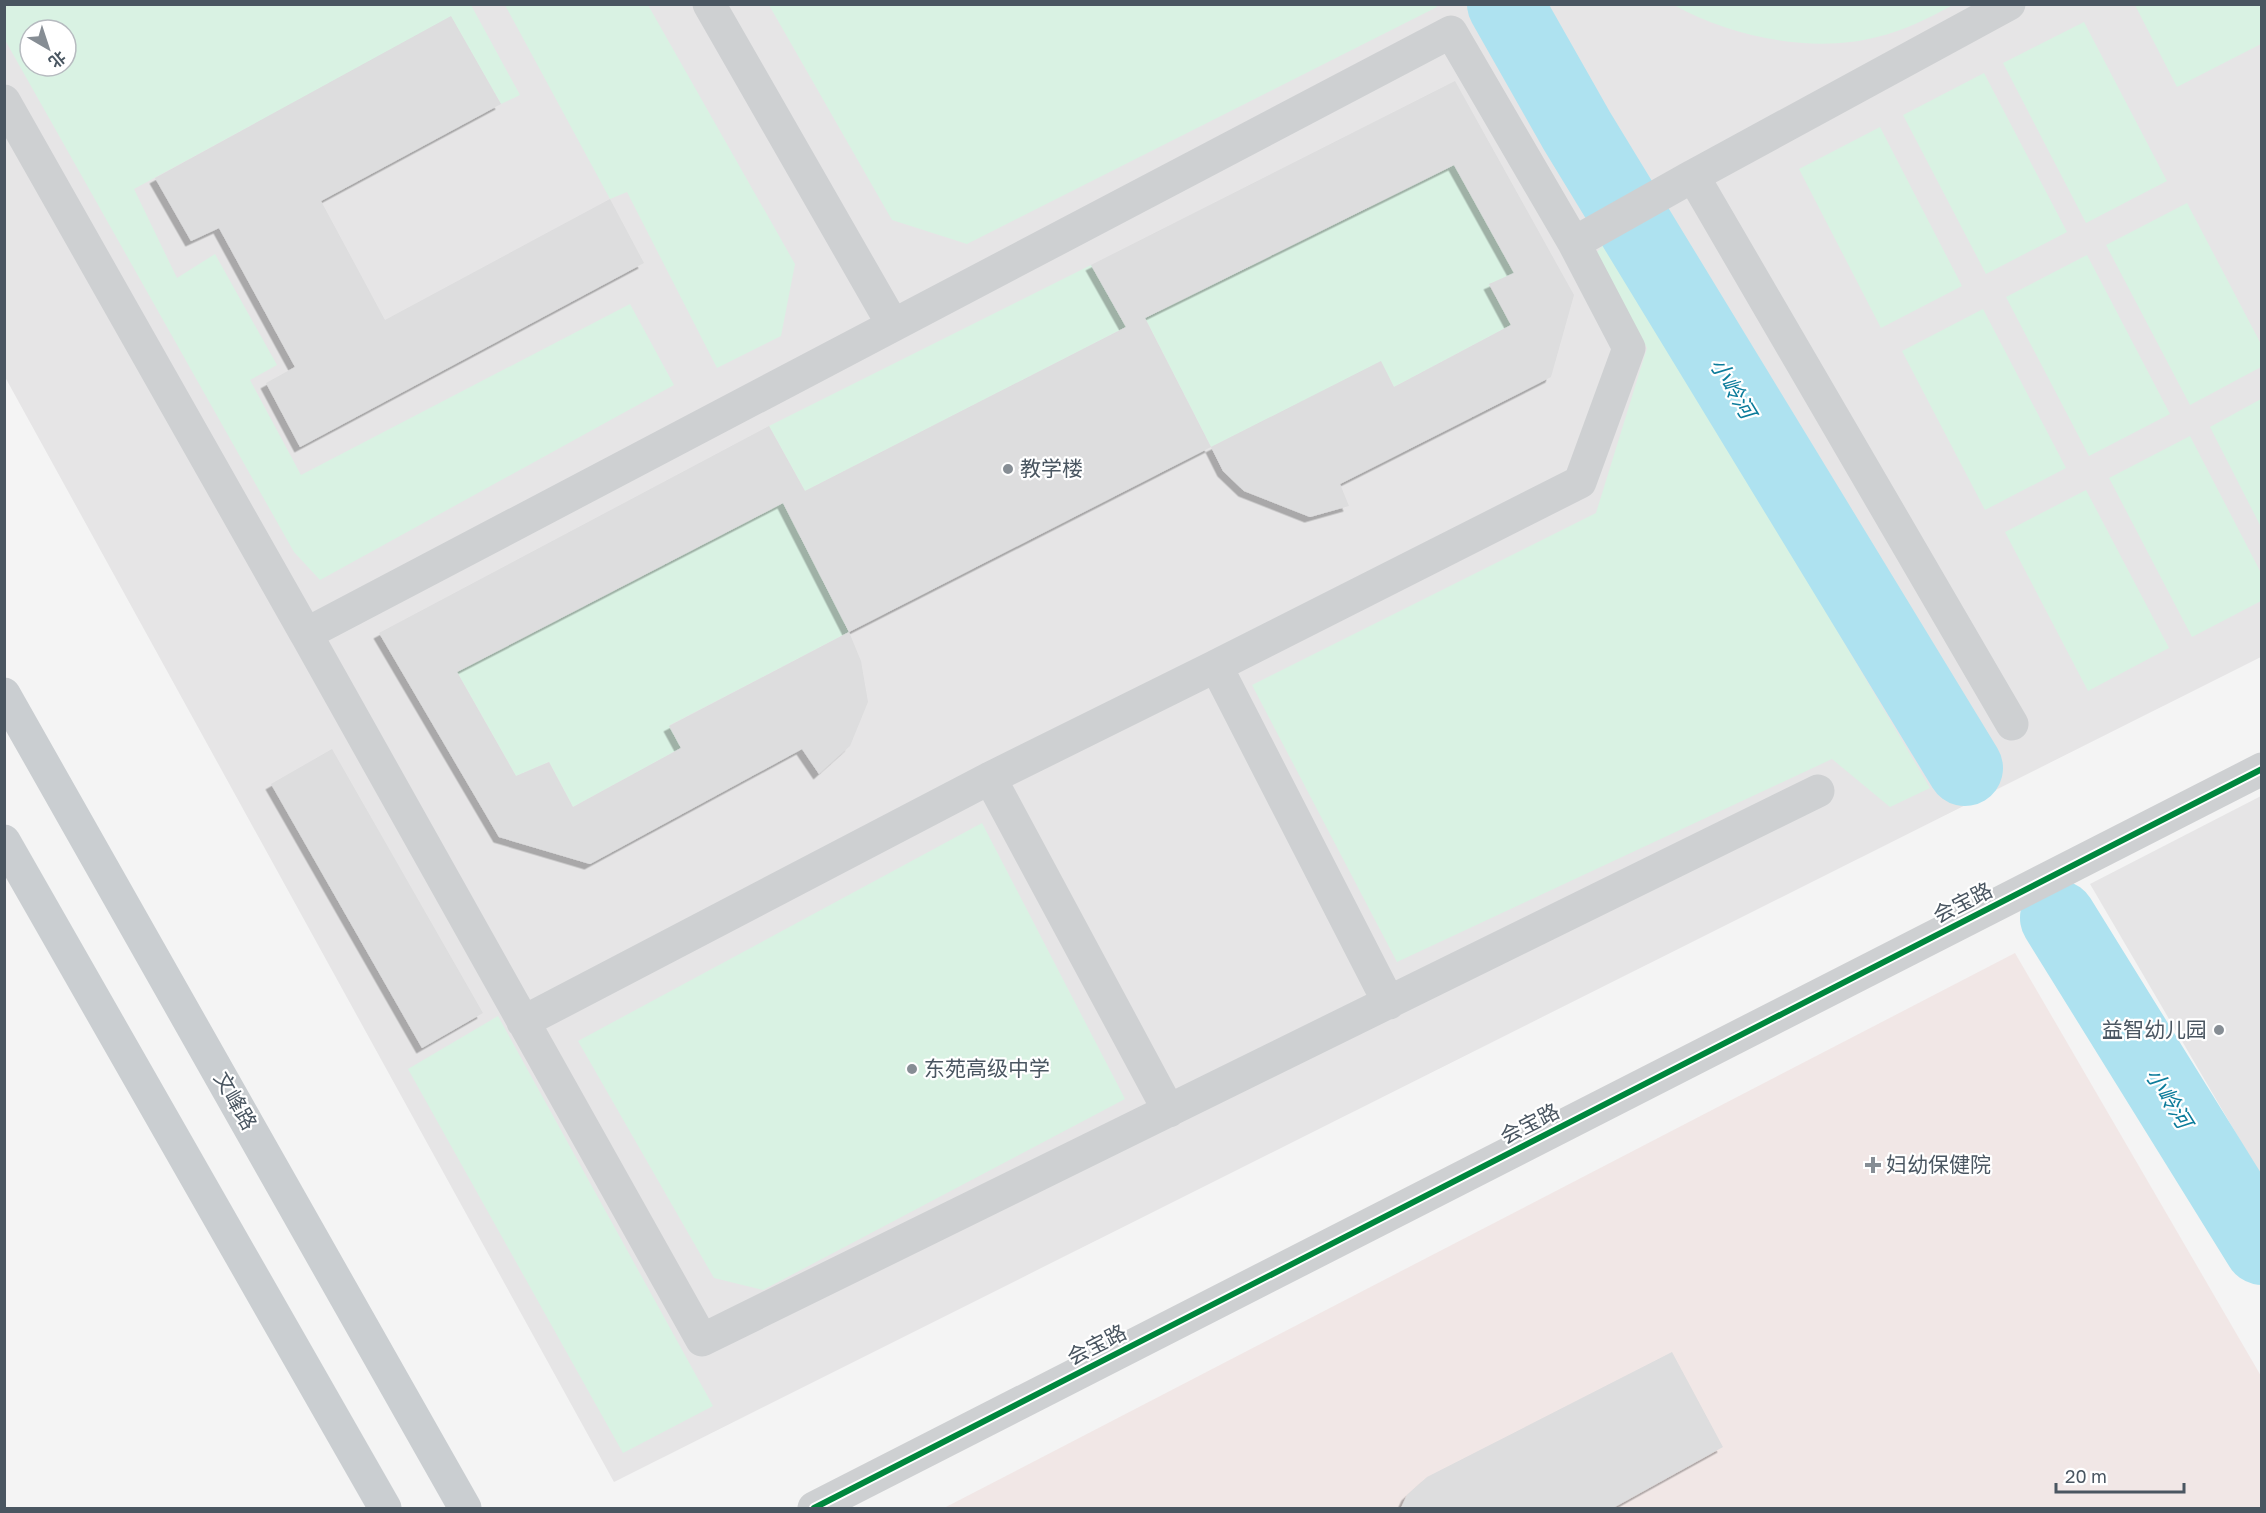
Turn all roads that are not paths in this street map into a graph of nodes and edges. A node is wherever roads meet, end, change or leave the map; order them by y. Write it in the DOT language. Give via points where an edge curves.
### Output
graph roads {
  1 [pos="709,4"];
  2 [pos="2009,4"];
  3 [pos="4,101"];
  4 [pos="1693,176"];
  5 [pos="1574,243"];
  6 [pos="893,325"];
  7 [pos="306,634"];
  8 [pos="1216,666"];
  9 [pos="4,694"];
  10 [pos="2012,724"];
  11 [pos="2262,769"];
  12 [pos="990,778"];
  13 [pos="1818,791"];
  14 [pos="4,842"];
  15 [pos="1389,1003"];
  16 [pos="523,1022"];
  17 [pos="1168,1111"];
  18 [pos="385,1509"];
  19 [pos="465,1509"];
  20 [pos="814,1509"];
  1 -- 6 [label="street"];
  2 -- 4 [label="street"];
  3 -- 7 [label="street"];
  4 -- 5 [label="street"];
  4 -- 10 [label="street"];
  5 -- 6 [label="street" via="1451,32"];
  5 -- 8 [label="street" via="1629,348 1580,482"];
  6 -- 7 [label="street"];
  7 -- 16 [label="street"];
  8 -- 12 [label="street"];
  8 -- 15 [label="street"];
  9 -- 19 [label="main road, 文峰路"];
  11 -- 20 [label="street, 会宝路"];
  12 -- 16 [label="street"];
  12 -- 17 [label="street"];
  13 -- 15 [label="street"];
  14 -- 18 [label="main road"];
  15 -- 17 [label="street"];
  16 -- 17 [label="street" via="702,1340"];
}
